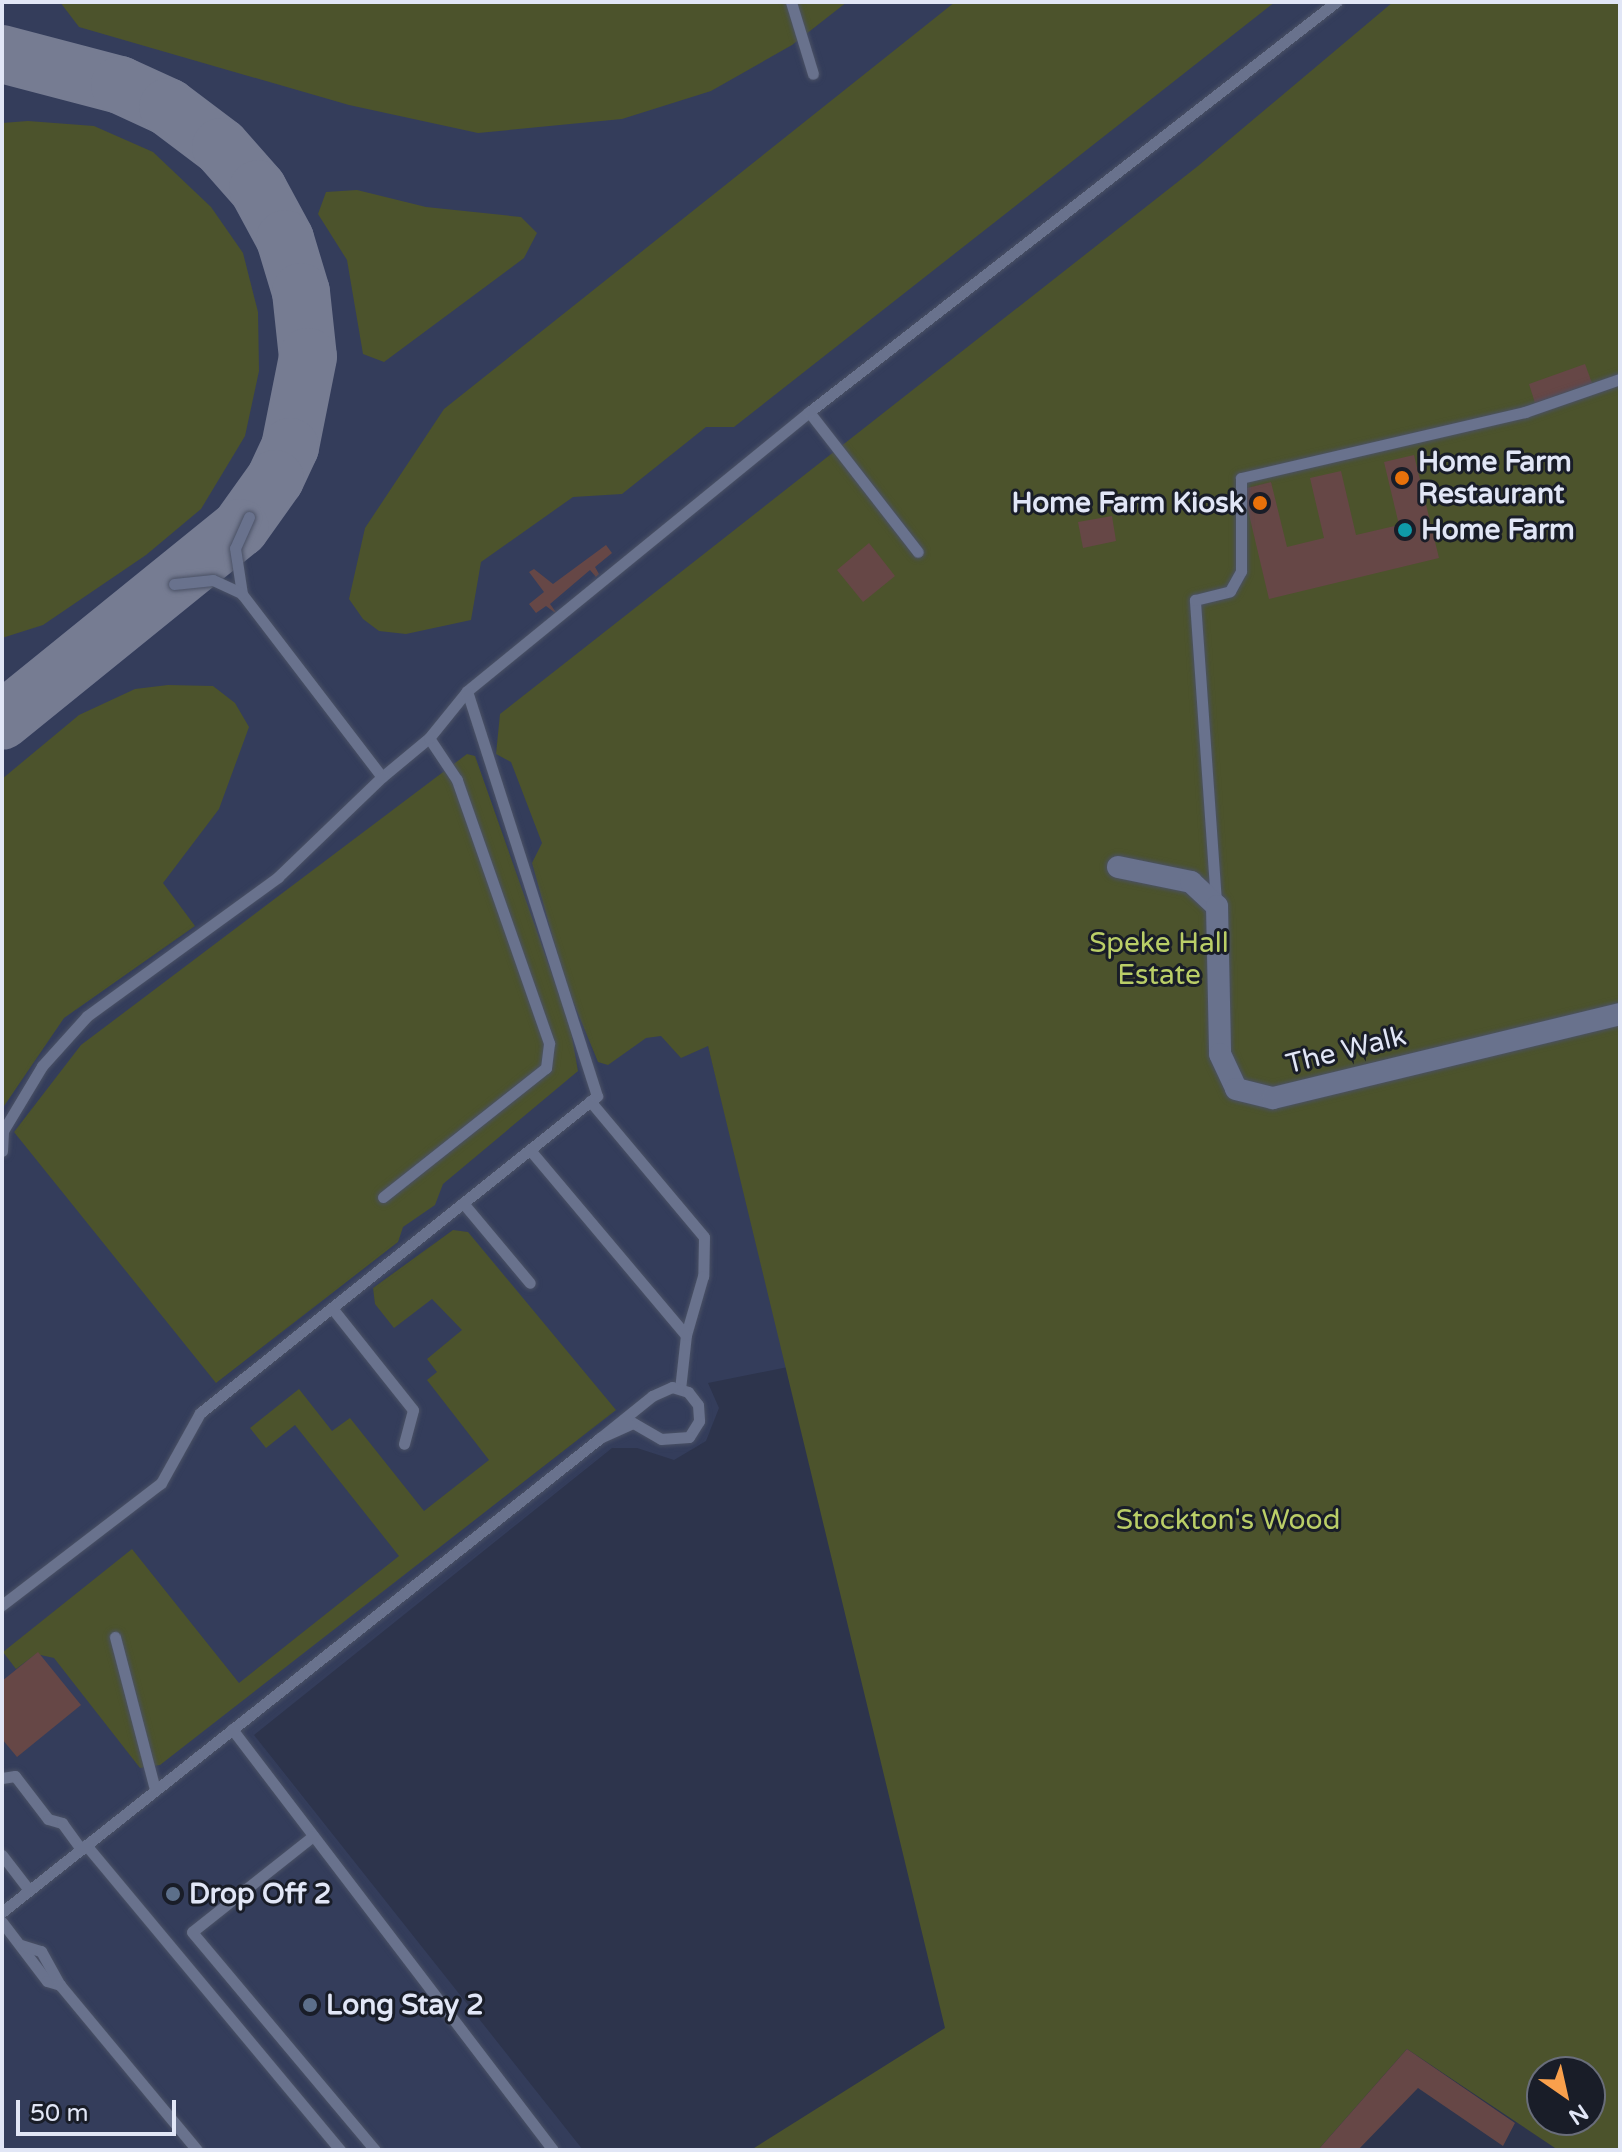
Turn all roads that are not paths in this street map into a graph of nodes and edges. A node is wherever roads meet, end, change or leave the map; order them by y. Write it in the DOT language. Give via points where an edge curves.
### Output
graph roads {
  1 [pos="779,2"];
  2 [pos="1336,2"];
  3 [pos="790,7"];
  4 [pos="813,74"];
  5 [pos="1620,379"];
  6 [pos="809,412"];
  7 [pos="249,517"];
  8 [pos="918,552"];
  9 [pos="174,584"];
  10 [pos="242,594"];
  11 [pos="467,691"];
  12 [pos="429,738"];
  13 [pos="382,777"];
  14 [pos="1118,867"];
  15 [pos="1217,906"];
  16 [pos="1620,1014"];
  17 [pos="590,1101"];
  18 [pos="530,1150"];
  19 [pos="2,1151"];
  20 [pos="383,1197"];
  21 [pos="463,1203"];
  22 [pos="530,1283"];
  23 [pos="332,1308"];
  24 [pos="686,1335"];
  25 [pos="680,1389"];
  26 [pos="600,1438"];
  27 [pos="404,1444"];
  28 [pos="2,1605"];
  29 [pos="115,1637"];
  30 [pos="232,1729"];
  31 [pos="2,1778"];
  32 [pos="155,1790"];
  33 [pos="313,1836"];
  34 [pos="83,1847"];
  35 [pos="2,1855"];
  36 [pos="29,1890"];
  37 [pos="2,1912"];
  38 [pos="2,1922"];
  39 [pos="197,2150"];
  40 [pos="340,2150"];
  41 [pos="375,2150"];
  42 [pos="553,2150"];
  1 -- 3 [label="lane"];
  2 -- 6 [label="lane"];
  3 -- 4 [label="lane"];
  5 -- 15 [label="lane" via="1525,412 1241,478 1241,571 1230,591 1195,600"];
  6 -- 8 [label="lane"];
  6 -- 11 [label="lane"];
  7 -- 10 [label="lane" via="235,548"];
  9 -- 10 [label="lane" via="213,580"];
  10 -- 13 [label="lane"];
  11 -- 12 [label="lane"];
  11 -- 17 [label="lane" via="597,1096"];
  12 -- 13 [label="lane"];
  12 -- 20 [label="lane" via="457,780 549,1043 546,1068"];
  13 -- 19 [label="lane" via="278,877 87,1016 42,1066 3,1131"];
  14 -- 15 [label="street" via="1191,882"];
  15 -- 16 [label="street, The Walk" via="1220,1054 1236,1089 1273,1098"];
  17 -- 18 [label="lane"];
  17 -- 24 [label="lane" via="704,1237 703,1276"];
  18 -- 21 [label="lane"];
  18 -- 24 [label="lane"];
  21 -- 22 [label="lane"];
  21 -- 23 [label="lane"];
  23 -- 27 [label="lane" via="413,1410"];
  23 -- 28 [label="lane" via="200,1413 161,1483"];
  24 -- 25 [label="lane"];
  25 -- 26 [label="lane" via="649,1391"];
  25 -- 26 [label="lane" via="694,1397 700,1413 689,1437 661,1439 633,1423"];
  26 -- 30 [label="lane"];
  29 -- 32 [label="lane"];
  30 -- 32 [label="lane"];
  30 -- 33 [label="lane"];
  31 -- 34 [label="lane" via="15,1776 48,1819 62,1823"];
  32 -- 34 [label="lane"];
  33 -- 41 [label="lane" via="192,1932"];
  33 -- 42 [label="lane" via="466,2029"];
  34 -- 36 [label="lane"];
  34 -- 40 [label="lane"];
  35 -- 36 [label="lane"];
  36 -- 37 [label="lane"];
  38 -- 39 [label="lane" via="47,1981 60,1985"];
}
